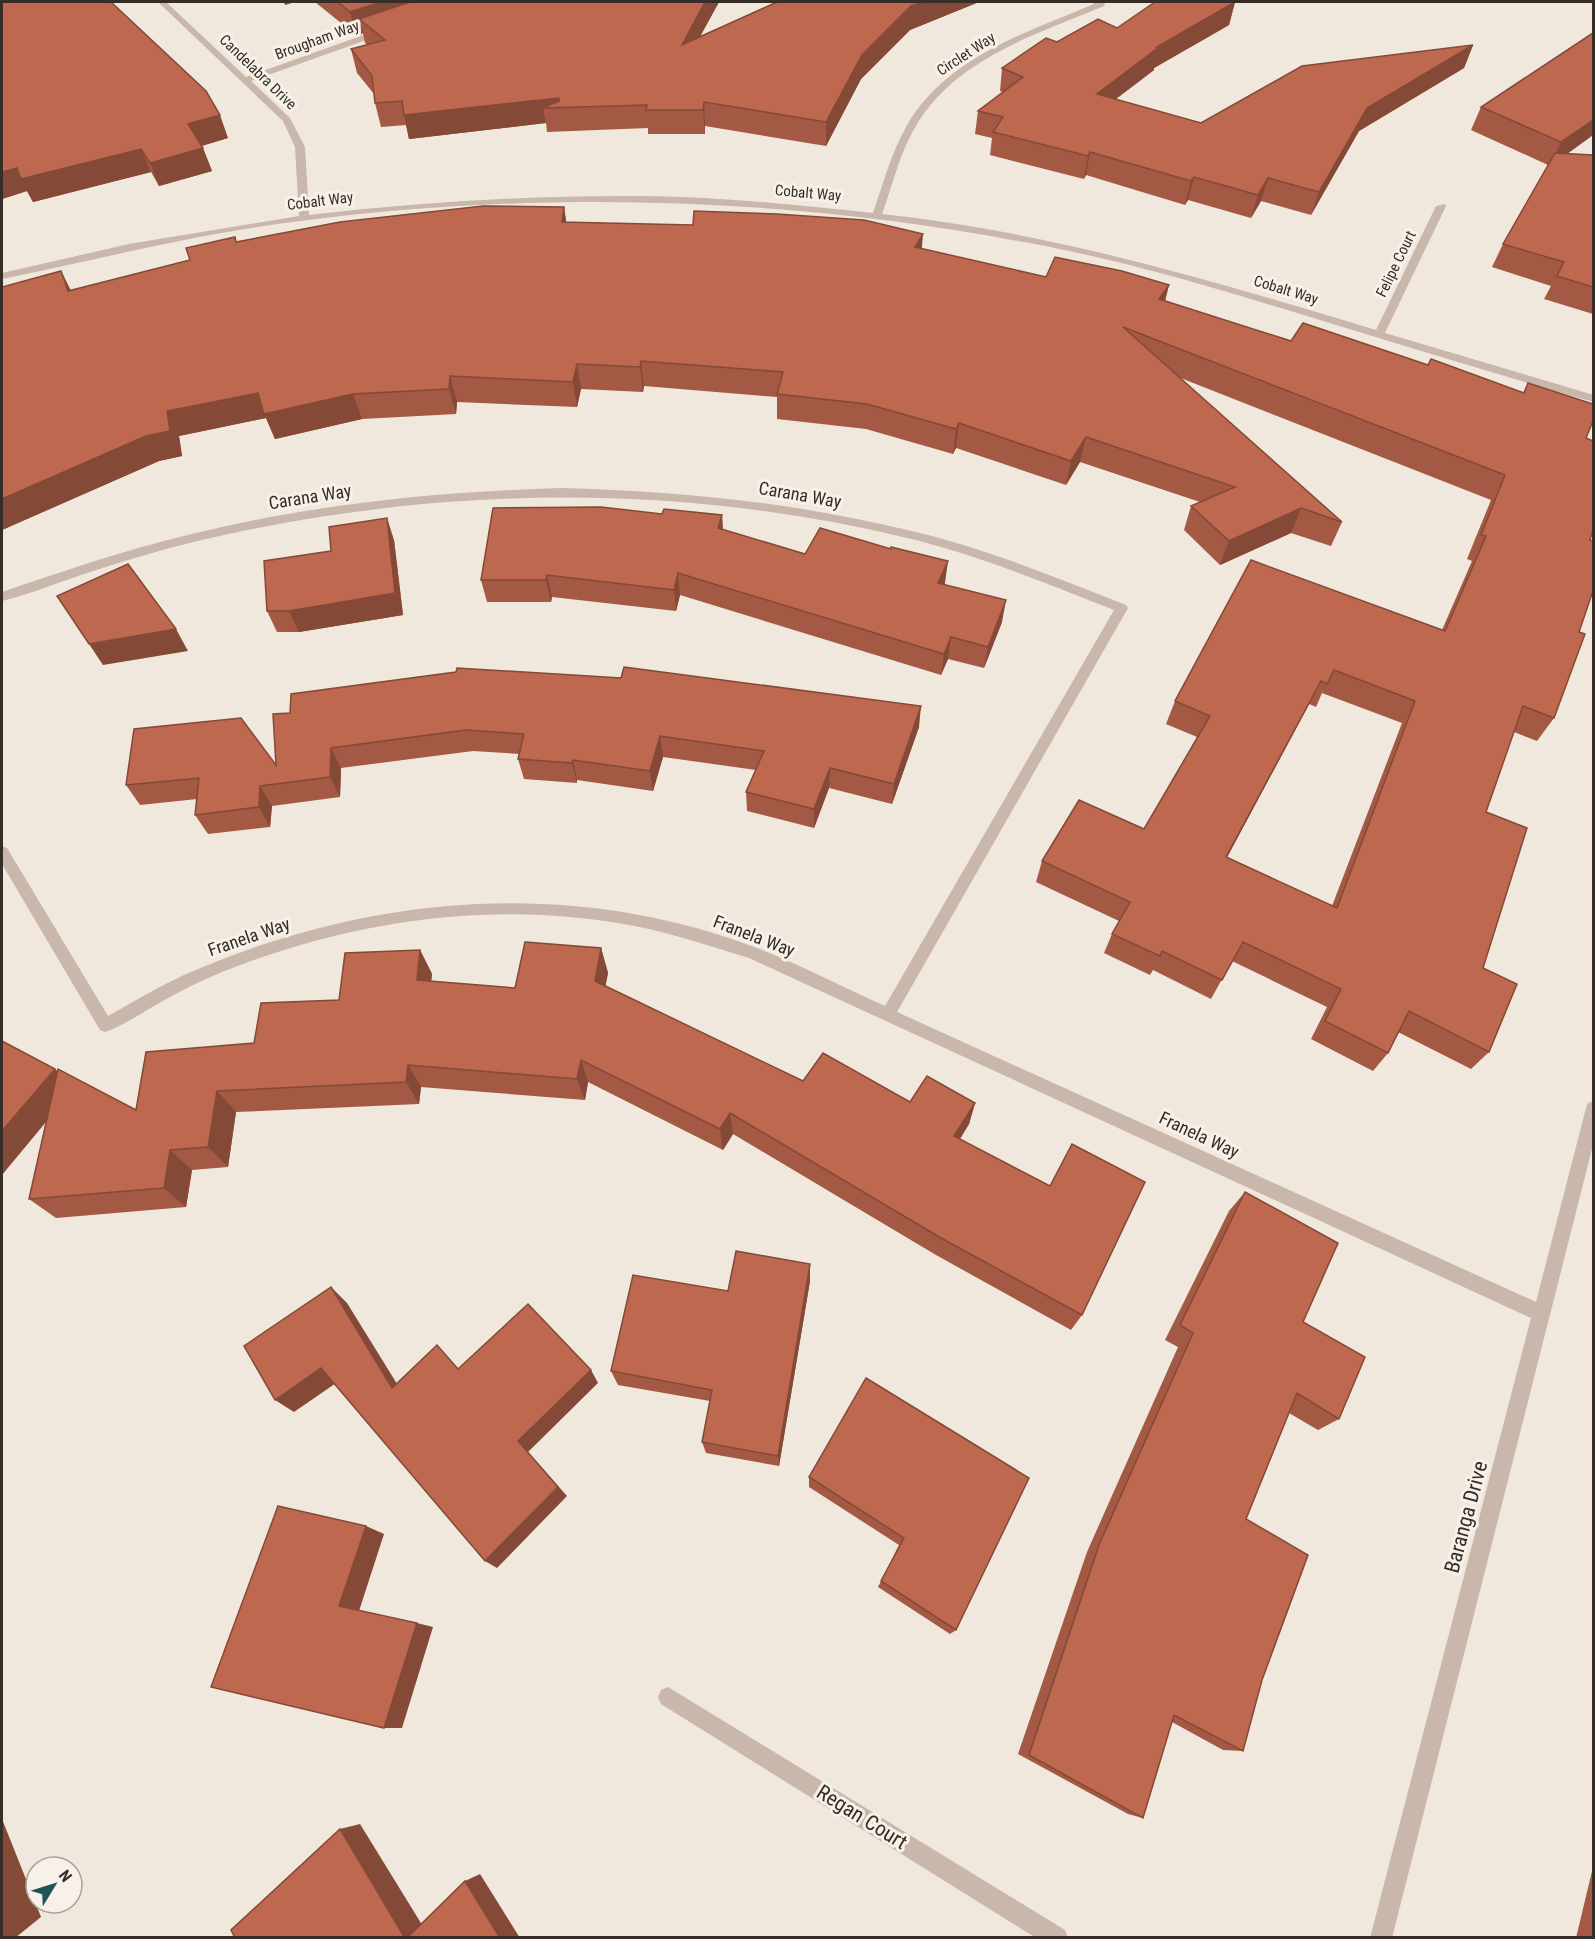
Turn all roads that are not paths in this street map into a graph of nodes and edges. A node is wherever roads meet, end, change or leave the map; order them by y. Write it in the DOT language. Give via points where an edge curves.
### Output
graph roads {
  1 [pos="162,2"];
  2 [pos="1096,2"];
  3 [pos="388,29"];
  4 [pos="246,80"];
  5 [pos="1441,206"];
  6 [pos="877,215"];
  7 [pos="304,217"];
  8 [pos="2,276"];
  9 [pos="1379,334"];
  10 [pos="1593,399"];
  11 [pos="2,597"];
  12 [pos="2,852"];
  13 [pos="888,1014"];
  14 [pos="1593,1108"];
  15 [pos="1542,1314"];
  16 [pos="668,1697"];
  17 [pos="1057,1938"];
  18 [pos="1381,1938"];
  1 -- 4 [label="street, Candelabra Drive"];
  2 -- 6 [label="street, Circlet Way" via="1101,4 999,49 967,67 940,89 904,140"];
  3 -- 4 [label="street, Brougham Way"];
  4 -- 7 [label="street, Candelabra Drive" via="295,133 300,147"];
  5 -- 9 [label="street, Felipe Court"];
  6 -- 7 [label="street, Cobalt Way" via="710,200 600,197 422,205"];
  6 -- 9 [label="street, Cobalt Way" via="1040,242 1129,262"];
  7 -- 8 [label="street, Cobalt Way" via="148,243"];
  9 -- 10 [label="street, Cobalt Way"];
  11 -- 13 [label="street, Carana Way" via="118,558 216,532 323,511 462,495 600,492 747,504 905,533 1005,563 1122,608"];
  12 -- 13 [label="street, Franela Way" via="105,1025 189,980 271,948 355,925 437,911 518,908 598,914 677,928 753,953"];
  13 -- 15 [label="street, Franela Way"];
  14 -- 15 [label="street, Baranga Drive"];
  15 -- 18 [label="street, Baranga Drive"];
  16 -- 17 [label="street, Regan Court"];
}
